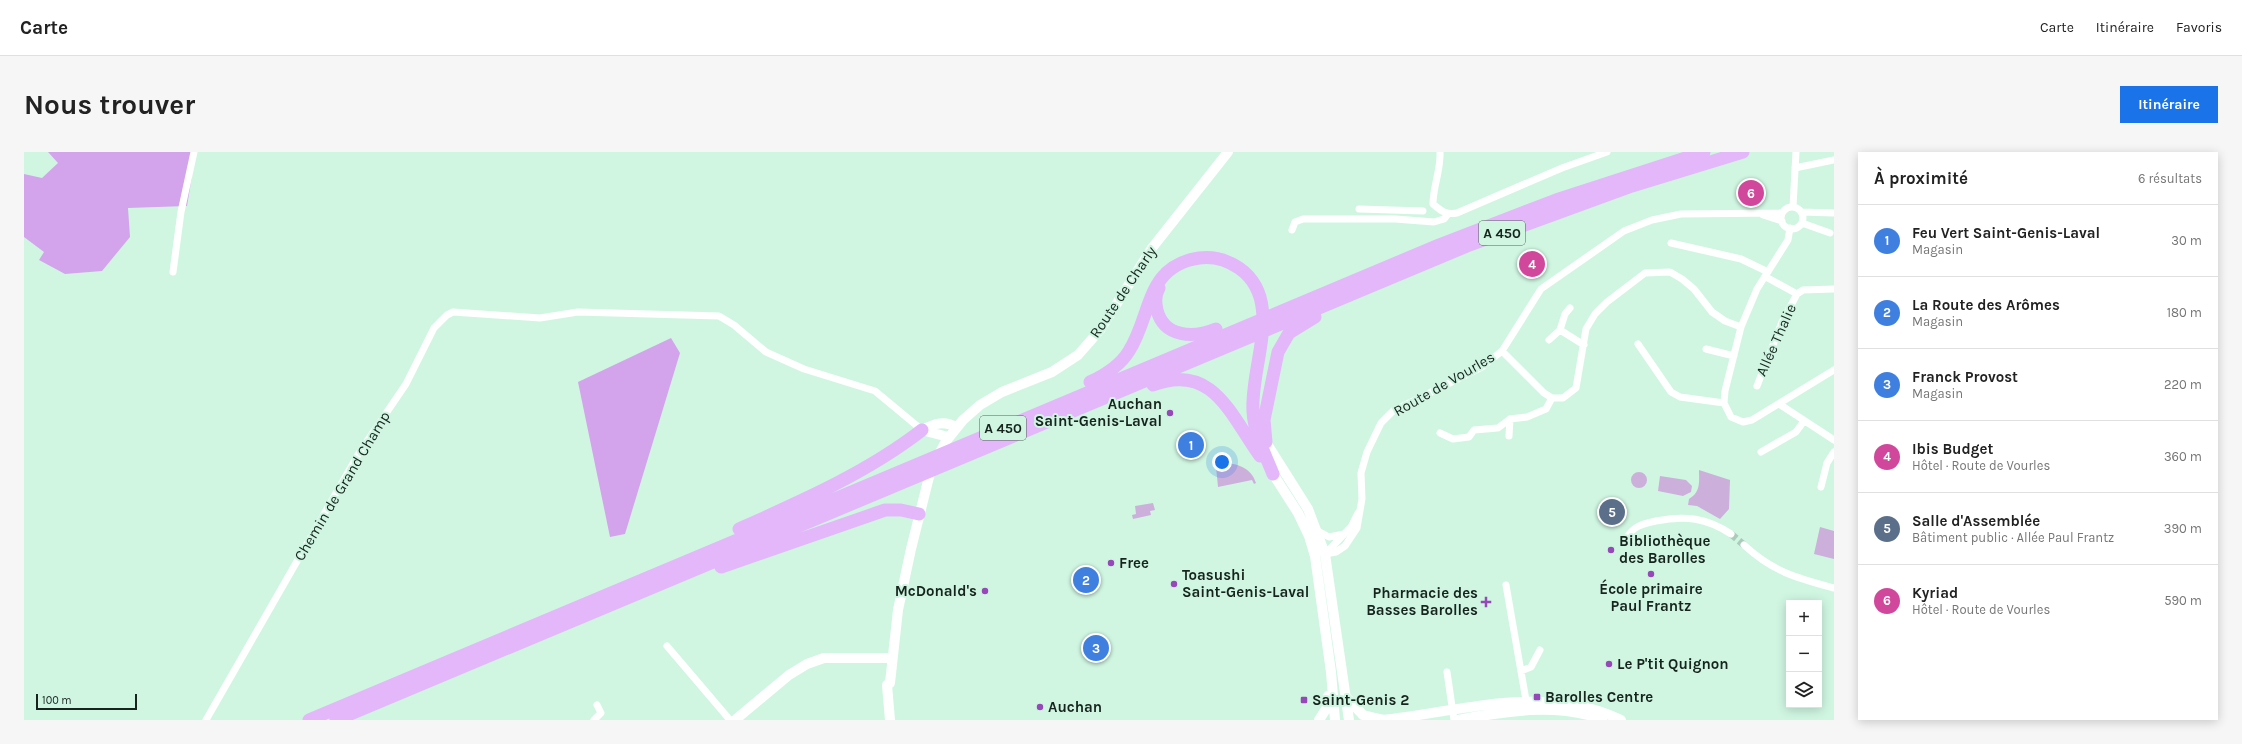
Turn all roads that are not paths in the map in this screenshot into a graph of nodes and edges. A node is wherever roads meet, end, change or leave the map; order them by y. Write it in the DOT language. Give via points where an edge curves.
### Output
graph roads {
  1 [pos="194,152"];
  2 [pos="1228,152"];
  3 [pos="1440,152"];
  4 [pos="1607,152"];
  5 [pos="1704,152"];
  6 [pos="1743,152"];
  7 [pos="1796,154"];
  8 [pos="1834,160"];
  9 [pos="1795,168"];
  10 [pos="1433,204"];
  11 [pos="1793,207"];
  12 [pos="1359,209"];
  13 [pos="1423,210"];
  14 [pos="1801,212"];
  15 [pos="1756,213"];
  16 [pos="1782,213"];
  17 [pos="1826,213"];
  18 [pos="1834,213"];
  19 [pos="1448,214"];
  20 [pos="1420,220"];
  21 [pos="1802,221"];
  22 [pos="1782,222"];
  23 [pos="1790,228"];
  24 [pos="1292,230"];
  25 [pos="1830,233"];
  26 [pos="1671,243"];
  27 [pos="173,272"];
  28 [pos="1767,274"];
  29 [pos="1163,277"];
  30 [pos="1373,284"];
  31 [pos="1834,289"];
  32 [pos="1797,294"];
  33 [pos="1570,308"];
  34 [pos="1282,310"];
  35 [pos="1741,327"];
  36 [pos="1560,330"];
  37 [pos="1549,340"];
  38 [pos="1638,344"];
  39 [pos="1584,345"];
  40 [pos="1706,349"];
  41 [pos="1502,351"];
  42 [pos="1734,356"];
  43 [pos="1834,370"];
  44 [pos="1756,386"];
  45 [pos="1552,398"];
  46 [pos="1724,404"];
  47 [pos="1779,404"];
  48 [pos="1077,409"];
  49 [pos="1030,417"];
  50 [pos="1510,420"];
  51 [pos="1804,421"];
  52 [pos="956,427"];
  53 [pos="922,430"];
  54 [pos="1440,433"];
  55 [pos="1509,436"];
  56 [pos="947,439"];
  57 [pos="1834,440"];
  58 [pos="1263,441"];
  59 [pos="1761,452"];
  60 [pos="1834,452"];
  61 [pos="1273,474"];
  62 [pos="1821,487"];
  63 [pos="1361,505"];
  64 [pos="919,514"];
  65 [pos="1312,533"];
  66 [pos="1344,534"];
  67 [pos="1732,534"];
  68 [pos="1626,539"];
  69 [pos="1744,545"];
  70 [pos="1325,554"];
  71 [pos="1318,567"];
  72 [pos="663,571"];
  73 [pos="683,574"];
  74 [pos="1506,585"];
  75 [pos="1834,588"];
  76 [pos="1332,590"];
  77 [pos="1322,605"];
  78 [pos="666,646"];
  79 [pos="1540,650"];
  80 [pos="892,658"];
  81 [pos="1521,671"];
  82 [pos="1331,672"];
  83 [pos="1447,672"];
  84 [pos="890,682"];
  85 [pos="1333,688"];
  86 [pos="1346,697"];
  87 [pos="597,706"];
  88 [pos="1527,706"];
  89 [pos="1453,715"];
  90 [pos="1401,719"];
  91 [pos="206,720"];
  92 [pos="309,720"];
  93 [pos="336,720"];
  94 [pos="594,720"];
  95 [pos="730,720"];
  96 [pos="735,720"];
  97 [pos="890,720"];
  98 [pos="895,720"];
  99 [pos="1319,720"];
  100 [pos="1335,720"];
  101 [pos="1341,720"];
  102 [pos="1349,720"];
  103 [pos="1383,720"];
  104 [pos="1458,720"];
  105 [pos="1604,720"];
  106 [pos="1621,720"];
  1 -- 27 [label="street" via="181,212"];
  2 -- 52 [label="street, Route de Charly" via="1152,248 1100,330 1078,355 1052,372 1002,392 980,404"];
  3 -- 10 [label="street" via="1441,164 1433,192"];
  4 -- 19 [label="street" via="1562,168 1457,213"];
  5 -- 34 [label="highway, A 450" via="1549,203"];
  6 -- 30 [label="highway, A 450" via="1565,209"];
  7 -- 9 [label="street"];
  8 -- 9 [label="street"];
  9 -- 11 [label="street"];
  10 -- 13 [label="street"];
  10 -- 19 [label="street"];
  11 -- 14 [label="street"];
  11 -- 16 [label="street"];
  12 -- 13 [label="street"];
  13 -- 20 [label="street"];
  14 -- 17 [label="street"];
  14 -- 21 [label="street"];
  15 -- 16 [label="street, Route de Vourles"];
  15 -- 22 [label="street, Route de Vourles"];
  15 -- 41 [label="street, Route de Vourles" via="1674,215 1624,231 1541,289"];
  16 -- 22 [label="street"];
  17 -- 18 [label="street"];
  17 -- 21 [label="street"];
  19 -- 20 [label="street" via="1444,219 1434,222"];
  20 -- 24 [label="street" via="1303,219 1294,222"];
  21 -- 23 [label="street" via="1797,228"];
  21 -- 25 [label="street"];
  22 -- 23 [label="street"];
  23 -- 28 [label="street" via="1788,240"];
  26 -- 28 [label="street, Allée Thalie" via="1741,260"];
  28 -- 32 [label="street, Allée Thalie"];
  28 -- 35 [label="street" via="1757,289"];
  29 -- 34 [label="highway" via="1157,292 1158,312 1167,326 1180,334 1199,334 1274,307"];
  29 -- 49 [label="highway" via="1158,280 1152,291 1134,343 1121,362 1101,377 1035,408"];
  29 -- 58 [label="highway" via="1191,259 1202,257 1234,264 1250,279 1260,296 1263,316 1253,396 1253,412"];
  30 -- 48 [label="highway, A 450"];
  30 -- 58 [label="highway" via="1366,293 1302,323 1289,332 1278,352 1265,409"];
  31 -- 32 [label="street, Allée Thalie" via="1803,290"];
  32 -- 44 [label="street, Allée Thalie" via="1782,322"];
  33 -- 36 [label="street" via="1565,314"];
  34 -- 49 [label="highway, A 450"];
  35 -- 39 [label="street" via="1725,321 1712,312 1694,289 1670,272 1645,273 1595,314 1586,330"];
  35 -- 42 [label="street"];
  36 -- 37 [label="street"];
  36 -- 39 [label="street"];
  38 -- 46 [label="street" via="1670,392 1680,397"];
  39 -- 45 [label="street" via="1576,388 1563,398"];
  40 -- 42 [label="street"];
  41 -- 45 [label="street"];
  41 -- 63 [label="street, Route de Vourles" via="1482,367 1394,411 1381,424 1367,452 1361,474"];
  42 -- 46 [label="street"];
  43 -- 47 [label="street"];
  45 -- 50 [label="street" via="1546,409 1527,417"];
  46 -- 47 [label="street" via="1731,418 1743,422 1752,420"];
  47 -- 51 [label="street"];
  48 -- 61 [label="highway" via="1089,409 1166,380 1176,378 1198,382 1219,397"];
  48 -- 73 [label="highway, A 450"];
  49 -- 72 [label="highway, A 450"];
  50 -- 54 [label="street" via="1498,428 1474,430 1469,437 1453,439"];
  50 -- 55 [label="street"];
  51 -- 57 [label="street"];
  51 -- 59 [label="street" via="1796,432"];
  52 -- 53 [label="street" via="941,422"];
  52 -- 56 [label="street, Route de Charly"];
  53 -- 56 [label="street"];
  53 -- 72 [label="highway" via="890,453 818,492 667,562"];
  53 -- 91 [label="street, Chemin de Grand Champ" via="875,391 804,370 766,352 728,320 719,316 578,312 540,318 459,311 447,315 434,328 406,384 359,453"];
  56 -- 64 [label="street, Route de Charly" via="938,454"];
  58 -- 61 [label="highway"];
  58 -- 65 [label="street" via="1308,509"];
  60 -- 62 [label="street" via="1827,463"];
  61 -- 65 [label="street"];
  63 -- 66 [label="street, Route de Vourles" via="1351,527"];
  63 -- 70 [label="street, Route de Vourles" via="1357,528 1345,546 1336,552"];
  64 -- 73 [label="highway" via="885,510 694,576"];
  64 -- 80 [label="street, Route de Charly" via="898,610"];
  65 -- 66 [label="street" via="1329,537"];
  65 -- 70 [label="street" via="1315,547"];
  65 -- 71 [label="street"];
  66 -- 70 [label="street, Route de Vourles"];
  67 -- 68 [label="street" via="1703,520 1676,517 1640,525 1631,530"];
  69 -- 75 [label="street" via="1762,562 1793,577"];
  70 -- 71 [label="street"];
  70 -- 76 [label="street"];
  71 -- 77 [label="street"];
  72 -- 92 [label="highway, A 450"];
  73 -- 93 [label="highway, A 450"];
  74 -- 81 [label="street"];
  76 -- 77 [label="street"];
  76 -- 86 [label="street"];
  77 -- 82 [label="street"];
  78 -- 95 [label="street"];
  79 -- 81 [label="street" via="1531,667"];
  80 -- 84 [label="street, Route de Charly"];
  80 -- 96 [label="street" via="824,658 807,664 789,675"];
  81 -- 88 [label="street"];
  82 -- 85 [label="street"];
  82 -- 99 [label="street" via="1328,706"];
  83 -- 89 [label="street"];
  84 -- 97 [label="street, Route de Charly" via="887,686"];
  84 -- 98 [label="street, Route de Charly" via="894,686"];
  85 -- 100 [label="street"];
  85 -- 101 [label="street" via="1338,697"];
  86 -- 102 [label="street"];
  86 -- 103 [label="street" via="1363,715"];
  87 -- 94 [label="street" via="601,713"];
  88 -- 89 [label="street"];
  88 -- 104 [label="street"];
  88 -- 105 [label="street" via="1564,710"];
  88 -- 106 [label="street" via="1570,703"];
  89 -- 90 [label="street"];
  90 -- 103 [label="street"];
}
